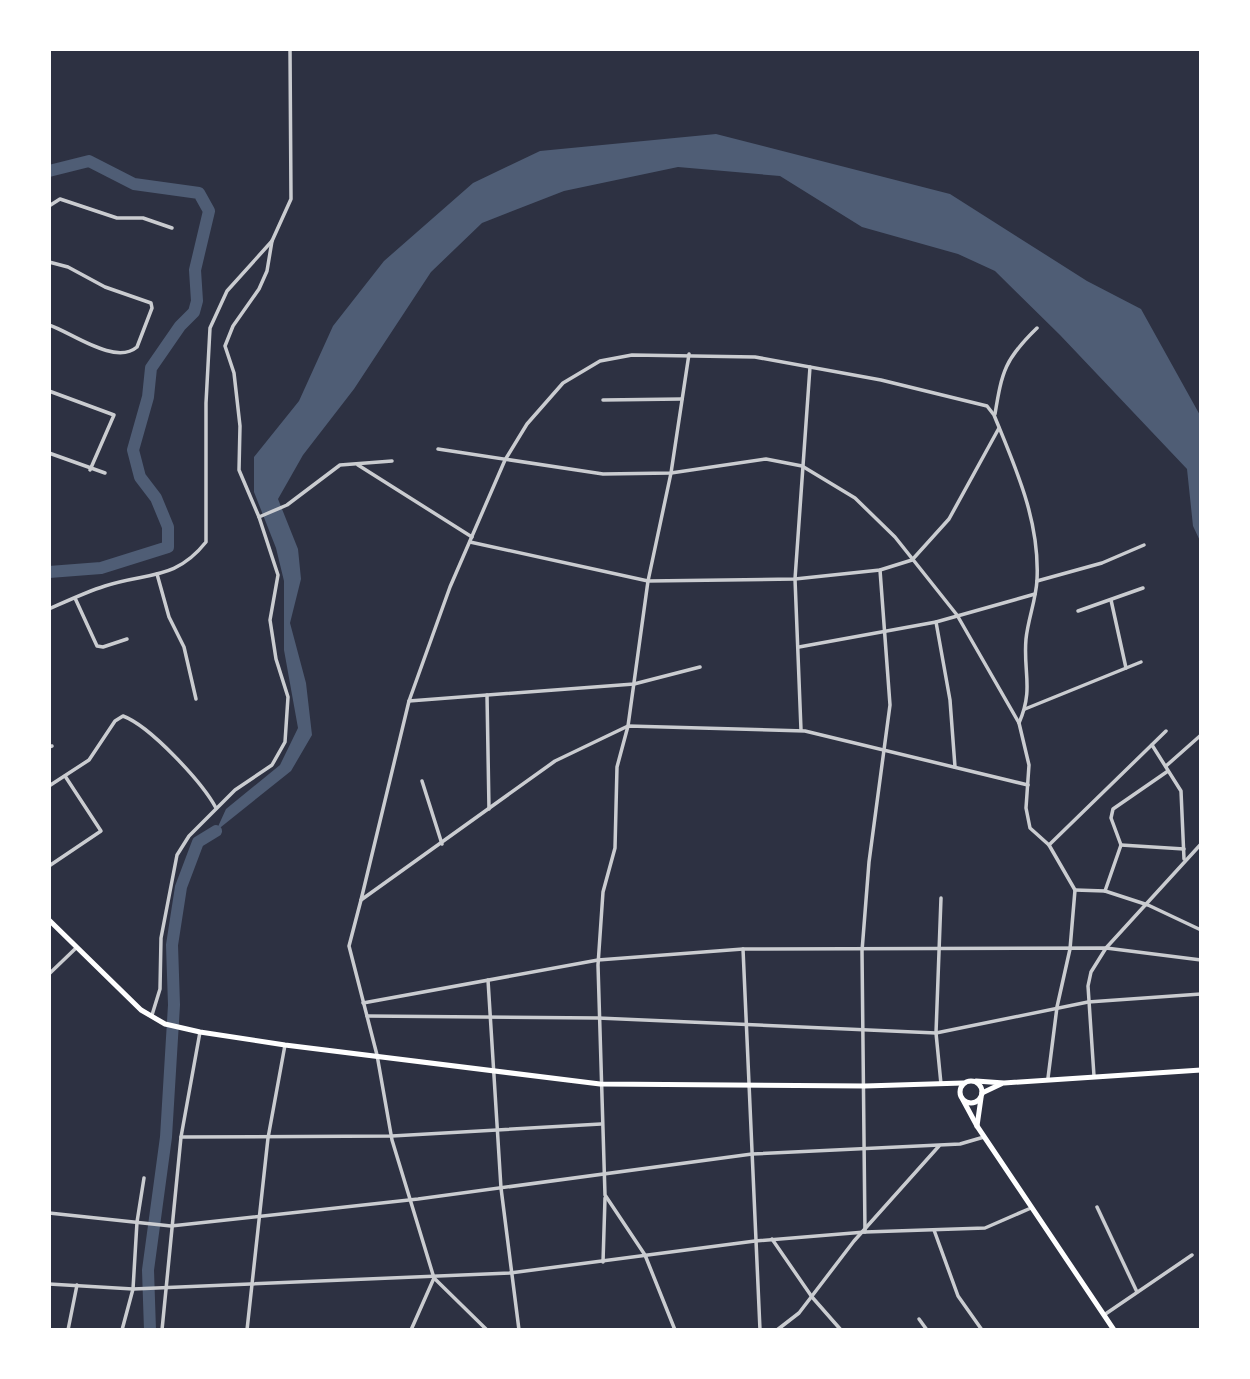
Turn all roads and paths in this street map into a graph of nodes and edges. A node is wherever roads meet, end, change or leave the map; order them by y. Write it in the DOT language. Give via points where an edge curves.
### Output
graph roads {
  1 [pos="290,49"];
  2 [pos="49,206"];
  3 [pos="172,228"];
  4 [pos="272,241"];
  5 [pos="49,262"];
  6 [pos="49,325"];
  7 [pos="1038,328"];
  8 [pos="689,354"];
  9 [pos="810,367"];
  10 [pos="49,391"];
  11 [pos="682,398"];
  12 [pos="603,400"];
  13 [pos="994,415"];
  14 [pos="999,428"];
  15 [pos="438,450"];
  16 [pos="49,453"];
  17 [pos="505,460"];
  18 [pos="392,461"];
  19 [pos="356,464"];
  20 [pos="802,466"];
  21 [pos="90,470"];
  22 [pos="105,473"];
  23 [pos="671,473"];
  24 [pos="261,516"];
  25 [pos="472,537"];
  26 [pos="470,542"];
  27 [pos="1144,545"];
  28 [pos="912,561"];
  29 [pos="880,570"];
  30 [pos="157,574"];
  31 [pos="795,579"];
  32 [pos="648,581"];
  33 [pos="1037,582"];
  34 [pos="1143,588"];
  35 [pos="1035,594"];
  36 [pos="75,598"];
  37 [pos="1111,600"];
  38 [pos="49,609"];
  39 [pos="1079,611"];
  40 [pos="957,615"];
  41 [pos="936,622"];
  42 [pos="886,630"];
  43 [pos="127,639"];
  44 [pos="798,647"];
  45 [pos="1141,662"];
  46 [pos="700,667"];
  47 [pos="1126,668"];
  48 [pos="634,684"];
  49 [pos="487,695"];
  50 [pos="197,699"];
  51 [pos="409,701"];
  52 [pos="1025,709"];
  53 [pos="1019,723"];
  54 [pos="628,726"];
  55 [pos="801,730"];
  56 [pos="1166,731"];
  57 [pos="1201,735"];
  58 [pos="1152,745"];
  59 [pos="886,750"];
  60 [pos="955,767"];
  61 [pos="1167,769"];
  62 [pos="65,776"];
  63 [pos="422,781"];
  64 [pos="1027,785"];
  65 [pos="49,786"];
  66 [pos="216,807"];
  67 [pos="489,810"];
  68 [pos="442,844"];
  69 [pos="1201,844"];
  70 [pos="1049,845"];
  71 [pos="1121,845"];
  72 [pos="1184,849"];
  73 [pos="1184,859"];
  74 [pos="49,866"];
  75 [pos="1075,890"];
  76 [pos="1105,891"];
  77 [pos="941,898"];
  78 [pos="361,900"];
  79 [pos="1147,905"];
  80 [pos="49,920"];
  81 [pos="1201,930"];
  82 [pos="1106,948"];
  83 [pos="75,949"];
  84 [pos="743,949"];
  85 [pos="1070,949"];
  86 [pos="937,950"];
  87 [pos="862,951"];
  88 [pos="598,960"];
  89 [pos="1201,960"];
  90 [pos="49,974"];
  91 [pos="488,980"];
  92 [pos="1201,994"];
  93 [pos="1088,1002"];
  94 [pos="363,1003"];
  95 [pos="1057,1007"];
  96 [pos="367,1016"];
  97 [pos="151,1017"];
  98 [pos="492,1017"];
  99 [pos="598,1018"];
  100 [pos="745,1025"];
  101 [pos="864,1030"];
  102 [pos="200,1032"];
  103 [pos="936,1033"];
  104 [pos="285,1045"];
  105 [pos="377,1055"];
  106 [pos="494,1069"];
  107 [pos="1201,1070"];
  108 [pos="1094,1076"];
  109 [pos="1048,1078"];
  110 [pos="976,1081"];
  111 [pos="963,1083"];
  112 [pos="1004,1083"];
  113 [pos="600,1084"];
  114 [pos="748,1085"];
  115 [pos="864,1086"];
  116 [pos="941,1086"];
  117 [pos="982,1095"];
  118 [pos="961,1097"];
  119 [pos="601,1124"];
  120 [pos="976,1126"];
  121 [pos="497,1132"];
  122 [pos="392,1136"];
  123 [pos="181,1137"];
  124 [pos="984,1137"];
  125 [pos="268,1138"];
  126 [pos="939,1145"];
  127 [pos="864,1148"];
  128 [pos="752,1154"];
  129 [pos="604,1173"];
  130 [pos="144,1178"];
  131 [pos="501,1188"];
  132 [pos="605,1195"];
  133 [pos="411,1200"];
  134 [pos="1097,1207"];
  135 [pos="1031,1208"];
  136 [pos="49,1213"];
  137 [pos="258,1217"];
  138 [pos="137,1222"];
  139 [pos="171,1226"];
  140 [pos="934,1230"];
  141 [pos="865,1232"];
  142 [pos="772,1239"];
  143 [pos="755,1241"];
  144 [pos="645,1255"];
  145 [pos="1192,1255"];
  146 [pos="603,1262"];
  147 [pos="510,1273"];
  148 [pos="434,1278"];
  149 [pos="49,1284"];
  150 [pos="250,1284"];
  151 [pos="77,1285"];
  152 [pos="168,1288"];
  153 [pos="134,1289"];
  154 [pos="1137,1292"];
  155 [pos="812,1297"];
  156 [pos="1104,1315"];
  157 [pos="919,1318"];
  158 [pos="68,1330"];
  159 [pos="122,1330"];
  160 [pos="162,1330"];
  161 [pos="247,1330"];
  162 [pos="411,1330"];
  163 [pos="487,1330"];
  164 [pos="519,1330"];
  165 [pos="675,1330"];
  166 [pos="760,1330"];
  167 [pos="777,1330"];
  168 [pos="841,1330"];
  169 [pos="928,1330"];
  170 [pos="982,1330"];
  171 [pos="1114,1330"];
  1 -- 4 [label="street" via="291,199"];
  2 -- 3 [label="street" via="60,199 117,218 143,218"];
  4 -- 24 [label="street" via="267,271 225,346 234,373 240,426 239,470"];
  4 -- 30 [label="street" via="227,291 210,328 206,541 181,567"];
  5 -- 6 [label="street" via="151,303 152,308 136,347 126,352 101,349"];
  7 -- 13 [label="street" via="1006,363"];
  8 -- 9 [label="street" via="755,357"];
  8 -- 11 [label="street"];
  8 -- 17 [label="street" via="600,361 563,383 527,424"];
  9 -- 13 [label="street" via="987,405"];
  9 -- 20 [label="street"];
  10 -- 21 [label="street" via="114,415"];
  11 -- 12 [label="street"];
  11 -- 23 [label="street"];
  13 -- 14 [label="street"];
  14 -- 28 [label="street" via="949,519"];
  14 -- 33 [label="street" via="1028,500"];
  15 -- 17 [label="street"];
  16 -- 21 [label="street"];
  17 -- 23 [label="street" via="603,474"];
  17 -- 25 [label="street"];
  18 -- 19 [label="street"];
  19 -- 24 [label="street" via="333,468 283,507"];
  19 -- 25 [label="street"];
  20 -- 23 [label="street" via="766,459"];
  20 -- 28 [label="street" via="855,498"];
  20 -- 31 [label="street"];
  21 -- 22 [label="street"];
  23 -- 32 [label="street"];
  24 -- 66 [label="street" via="278,575 271,620 276,659 288,697 285,742 272,765"];
  25 -- 26 [label="street"];
  26 -- 32 [label="street"];
  26 -- 51 [label="street"];
  27 -- 33 [label="street"];
  28 -- 29 [label="street"];
  28 -- 40 [label="street"];
  29 -- 31 [label="street"];
  29 -- 42 [label="street"];
  30 -- 36 [label="street" via="106,585"];
  30 -- 50 [label="street"];
  31 -- 32 [label="street"];
  31 -- 44 [label="street"];
  32 -- 48 [label="street"];
  33 -- 35 [label="street"];
  34 -- 37 [label="street"];
  35 -- 40 [label="street"];
  35 -- 52 [label="street" via="1026,640"];
  36 -- 38 [label="street"];
  36 -- 43 [label="street" via="97,646"];
  37 -- 39 [label="street"];
  37 -- 47 [label="street"];
  40 -- 41 [label="street"];
  40 -- 53 [label="street"];
  41 -- 42 [label="street"];
  41 -- 60 [label="street" via="950,699"];
  42 -- 44 [label="street"];
  42 -- 59 [label="street" via="890,705"];
  44 -- 55 [label="street"];
  45 -- 47 [label="street"];
  46 -- 48 [label="street"];
  47 -- 52 [label="street"];
  48 -- 49 [label="street"];
  48 -- 54 [label="street"];
  49 -- 51 [label="street"];
  49 -- 67 [label="street"];
  51 -- 78 [label="street"];
  52 -- 53 [label="street"];
  53 -- 64 [label="street" via="1029,765"];
  54 -- 55 [label="street"];
  54 -- 67 [label="street" via="555,761"];
  54 -- 88 [label="street" via="617,767 615,848 603,892"];
  55 -- 59 [label="street"];
  56 -- 58 [label="street"];
  57 -- 61 [label="street"];
  58 -- 61 [label="street"];
  58 -- 70 [label="street"];
  59 -- 60 [label="street"];
  59 -- 87 [label="street" via="869,862"];
  60 -- 64 [label="street"];
  61 -- 71 [label="street" via="1113,808 1111,818"];
  61 -- 72 [label="street" via="1181,791"];
  62 -- 65 [label="street"];
  62 -- 66 [label="street" via="89,760 123,716 185,766"];
  62 -- 74 [label="street" via="101,831"];
  63 -- 68 [label="street"];
  64 -- 70 [label="street" via="1030,828"];
  66 -- 97 [label="street" via="177,855 160,938 160,989"];
  67 -- 68 [label="street"];
  68 -- 78 [label="street"];
  69 -- 73 [label="street"];
  70 -- 75 [label="street"];
  71 -- 72 [label="street"];
  71 -- 76 [label="street"];
  72 -- 73 [label="street"];
  73 -- 79 [label="street"];
  75 -- 76 [label="street"];
  75 -- 85 [label="street"];
  76 -- 79 [label="street"];
  77 -- 86 [label="street"];
  78 -- 94 [label="street" via="349,946"];
  79 -- 81 [label="street"];
  79 -- 82 [label="street"];
  80 -- 83 [label="main road"];
  82 -- 85 [label="street"];
  82 -- 89 [label="street"];
  82 -- 93 [label="street" via="1091,972"];
  83 -- 90 [label="street"];
  83 -- 97 [label="main road"];
  84 -- 87 [label="street"];
  84 -- 88 [label="street"];
  84 -- 100 [label="street"];
  85 -- 86 [label="street"];
  85 -- 95 [label="street"];
  86 -- 87 [label="street"];
  86 -- 103 [label="street"];
  87 -- 101 [label="street"];
  88 -- 91 [label="street"];
  88 -- 99 [label="street"];
  91 -- 94 [label="street"];
  91 -- 98 [label="street"];
  92 -- 93 [label="street"];
  93 -- 95 [label="street"];
  93 -- 108 [label="street"];
  94 -- 96 [label="street"];
  95 -- 103 [label="street"];
  95 -- 109 [label="street"];
  96 -- 98 [label="street"];
  96 -- 105 [label="street"];
  97 -- 102 [label="main road"];
  98 -- 99 [label="street"];
  98 -- 106 [label="street"];
  99 -- 100 [label="street"];
  99 -- 113 [label="street"];
  100 -- 101 [label="street"];
  100 -- 114 [label="street"];
  101 -- 103 [label="street"];
  101 -- 115 [label="street"];
  102 -- 104 [label="main road"];
  102 -- 123 [label="street"];
  103 -- 116 [label="street"];
  104 -- 105 [label="main road"];
  104 -- 125 [label="street"];
  105 -- 106 [label="main road"];
  105 -- 122 [label="street"];
  106 -- 113 [label="main road"];
  106 -- 121 [label="street"];
  107 -- 108 [label="main road"];
  108 -- 109 [label="main road"];
  109 -- 112 [label="main road"];
  110 -- 111 [label="main road"];
  110 -- 112 [label="main road"];
  110 -- 117 [label="main road"];
  111 -- 116 [label="main road"];
  111 -- 118 [label="main road"];
  112 -- 117 [label="main road"];
  113 -- 114 [label="main road"];
  113 -- 119 [label="street"];
  114 -- 115 [label="main road"];
  114 -- 128 [label="street"];
  115 -- 116 [label="main road"];
  115 -- 127 [label="street"];
  116 -- 118 [label="main road"];
  117 -- 118 [label="main road" via="973,1103"];
  117 -- 120 [label="main road"];
  118 -- 120 [label="main road"];
  119 -- 121 [label="street"];
  119 -- 129 [label="street"];
  120 -- 124 [label="main road"];
  121 -- 122 [label="street"];
  121 -- 131 [label="street"];
  122 -- 125 [label="street"];
  122 -- 133 [label="street"];
  123 -- 125 [label="street"];
  123 -- 139 [label="street"];
  124 -- 126 [label="street"];
  124 -- 135 [label="main road"];
  125 -- 137 [label="street"];
  126 -- 127 [label="street"];
  126 -- 141 [label="street"];
  127 -- 128 [label="street"];
  127 -- 141 [label="street"];
  128 -- 129 [label="street"];
  128 -- 143 [label="street"];
  129 -- 131 [label="street"];
  129 -- 132 [label="street"];
  130 -- 138 [label="street"];
  131 -- 133 [label="street"];
  131 -- 147 [label="street"];
  132 -- 144 [label="street"];
  132 -- 146 [label="street"];
  133 -- 137 [label="street"];
  133 -- 148 [label="street"];
  134 -- 154 [label="street"];
  135 -- 140 [label="street" via="985,1228"];
  135 -- 156 [label="main road"];
  136 -- 138 [label="street"];
  137 -- 139 [label="street"];
  137 -- 150 [label="street"];
  138 -- 139 [label="street"];
  138 -- 153 [label="street"];
  139 -- 152 [label="street"];
  140 -- 141 [label="street"];
  140 -- 170 [label="street" via="958,1296"];
  141 -- 142 [label="street"];
  141 -- 155 [label="street"];
  142 -- 143 [label="street"];
  142 -- 155 [label="street"];
  143 -- 144 [label="street"];
  143 -- 166 [label="street"];
  144 -- 146 [label="street"];
  144 -- 165 [label="street"];
  145 -- 154 [label="street"];
  146 -- 147 [label="street"];
  147 -- 148 [label="street"];
  147 -- 164 [label="street"];
  148 -- 150 [label="street"];
  148 -- 162 [label="street"];
  148 -- 163 [label="street"];
  149 -- 151 [label="street"];
  150 -- 152 [label="street"];
  150 -- 161 [label="street"];
  151 -- 153 [label="street"];
  151 -- 158 [label="street"];
  152 -- 153 [label="street"];
  152 -- 160 [label="street"];
  153 -- 159 [label="street"];
  154 -- 156 [label="street"];
  155 -- 167 [label="street"];
  155 -- 168 [label="street"];
  156 -- 171 [label="main road"];
  157 -- 169 [label="street"];
}
